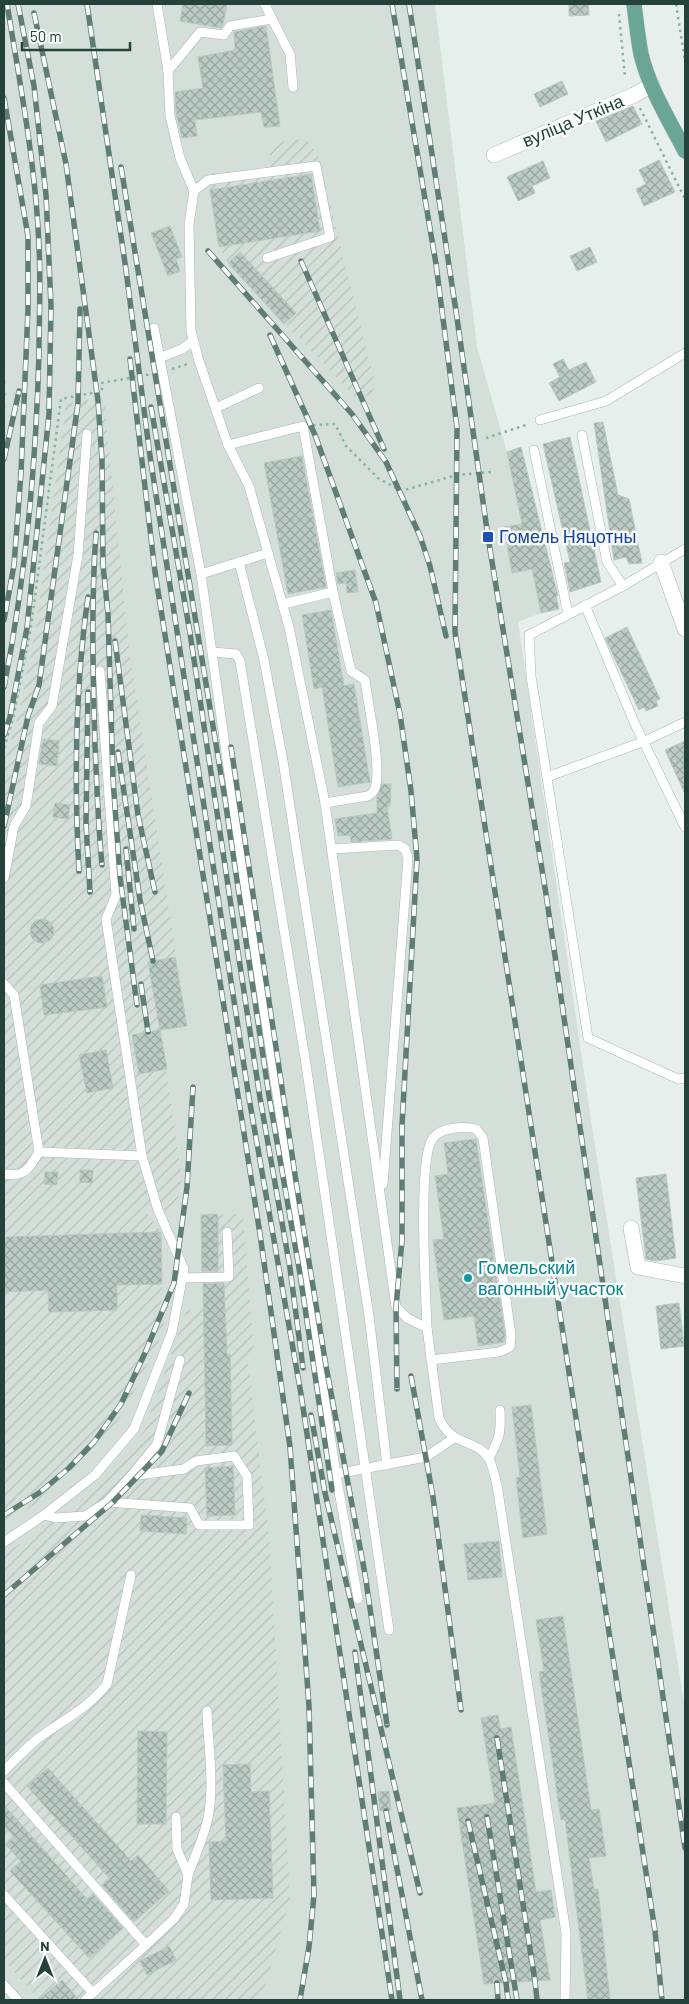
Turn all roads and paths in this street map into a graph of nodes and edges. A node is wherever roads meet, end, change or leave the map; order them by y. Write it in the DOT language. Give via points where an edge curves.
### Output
graph roads {
  1 [pos="157,4"];
  2 [pos="265,4"];
  3 [pos="634,4"];
  4 [pos="676,4"];
  5 [pos="619,11"];
  6 [pos="272,19"];
  7 [pos="685,61"];
  8 [pos="168,71"];
  9 [pos="625,77"];
  10 [pos="652,85"];
  11 [pos="293,87"];
  12 [pos="638,103"];
  13 [pos="685,151"];
  14 [pos="494,156"];
  15 [pos="194,191"];
  16 [pos="685,199"];
  17 [pos="267,258"];
  18 [pos="154,328"];
  19 [pos="193,342"];
  20 [pos="685,353"];
  21 [pos="159,358"];
  22 [pos="199,361"];
  23 [pos="162,372"];
  24 [pos="259,388"];
  25 [pos="216,408"];
  26 [pos="540,420"];
  27 [pos="303,426"];
  28 [pos="86,434"];
  29 [pos="582,435"];
  30 [pos="486,438"];
  31 [pos="228,445"];
  32 [pos="534,450"];
  33 [pos="491,472"];
  34 [pos="685,549"];
  35 [pos="268,554"];
  36 [pos="239,562"];
  37 [pos="661,562"];
  38 [pos="201,574"];
  39 [pos="623,586"];
  40 [pos="333,592"];
  41 [pos="283,604"];
  42 [pos="585,606"];
  43 [pos="568,614"];
  44 [pos="685,630"];
  45 [pos="212,652"];
  46 [pos="100,671"];
  47 [pos="685,722"];
  48 [pos="645,741"];
  49 [pos="4,748"];
  50 [pos="547,778"];
  51 [pos="326,803"];
  52 [pos="685,827"];
  53 [pos="332,849"];
  54 [pos="4,878"];
  55 [pos="4,984"];
  56 [pos="685,1078"];
  57 [pos="40,1152"];
  58 [pos="142,1156"];
  59 [pos="4,1174"];
  60 [pos="381,1202"];
  61 [pos="631,1228"];
  62 [pos="227,1232"];
  63 [pos="685,1276"];
  64 [pos="182,1278"];
  65 [pos="427,1328"];
  66 [pos="180,1360"];
  67 [pos="431,1360"];
  68 [pos="500,1410"];
  69 [pos="454,1438"];
  70 [pos="488,1458"];
  71 [pos="387,1465"];
  72 [pos="364,1469"];
  73 [pos="336,1474"];
  74 [pos="131,1476"];
  75 [pos="107,1502"];
  76 [pos="44,1515"];
  77 [pos="4,1542"];
  78 [pos="131,1575"];
  79 [pos="358,1600"];
  80 [pos="388,1630"];
  81 [pos="207,1711"];
  82 [pos="4,1771"];
  83 [pos="4,1783"];
  84 [pos="176,1817"];
  85 [pos="188,1875"];
  86 [pos="4,1895"];
  87 [pos="146,1945"];
  88 [pos="4,1985"];
  89 [pos="93,1993"];
  90 [pos="18,2000"];
  91 [pos="85,2000"];
  92 [pos="565,2000"];
  1 -- 8 [label="lane"];
  2 -- 6 [label="lane"];
  3 -- 10 [label="main road" via="642,55"];
  4 -- 7 [label="path"];
  5 -- 9 [label="path"];
  6 -- 8 [label="lane" via="230,26 224,35 200,32"];
  6 -- 11 [label="lane" via="290,54"];
  8 -- 15 [label="lane" via="170,116 180,158"];
  10 -- 13 [label="main road"];
  10 -- 14 [label="street, вуліца Уткіна"];
  12 -- 16 [label="path"];
  15 -- 17 [label="lane" via="208,180 316,166 330,237"];
  15 -- 19 [label="lane" via="189,224"];
  18 -- 21 [label="lane"];
  19 -- 21 [label="lane"];
  19 -- 22 [label="lane"];
  20 -- 26 [label="lane" via="606,401"];
  21 -- 23 [label="lane"];
  22 -- 23 [label="path"];
  22 -- 25 [label="lane"];
  23 -- 38 [label="lane"];
  23 -- 49 [label="path" via="102,383 102,391 60,399 30,627 13,720"];
  24 -- 25 [label="lane"];
  25 -- 31 [label="lane"];
  26 -- 30 [label="path"];
  27 -- 31 [label="lane"];
  27 -- 33 [label="path" via="335,424 346,446 378,478 401,491 457,475"];
  27 -- 40 [label="lane"];
  28 -- 54 [label="lane" via="78,555 52,706 39,723 26,806 14,826"];
  29 -- 39 [label="lane" via="607,562"];
  31 -- 35 [label="lane" via="249,486"];
  32 -- 43 [label="lane"];
  34 -- 37 [label="lane"];
  35 -- 36 [label="lane"];
  35 -- 41 [label="lane"];
  36 -- 38 [label="lane"];
  36 -- 71 [label="lane" via="264,660 282,761 369,1316"];
  37 -- 39 [label="lane"];
  37 -- 44 [label="street"];
  38 -- 45 [label="lane"];
  39 -- 42 [label="lane"];
  40 -- 41 [label="lane"];
  40 -- 51 [label="lane" via="351,671 365,680 377,767 375,788 368,796"];
  41 -- 51 [label="lane"];
  42 -- 43 [label="lane"];
  42 -- 48 [label="lane"];
  43 -- 50 [label="lane" via="529,635 531,676"];
  45 -- 72 [label="lane" via="236,654 240,660 305,1058"];
  45 -- 73 [label="lane"];
  46 -- 58 [label="lane" via="116,895 106,919"];
  47 -- 48 [label="lane"];
  48 -- 50 [label="lane"];
  48 -- 52 [label="lane"];
  50 -- 56 [label="lane" via="588,1038 678,1078"];
  51 -- 53 [label="lane"];
  53 -- 60 [label="lane"];
  53 -- 60 [label="lane" via="398,845 405,849 408,858"];
  55 -- 57 [label="lane" via="14,995"];
  57 -- 58 [label="lane"];
  57 -- 59 [label="lane" via="26,1171 14,1176"];
  58 -- 64 [label="lane" via="158,1210 184,1269"];
  60 -- 65 [label="lane" via="396,1307 407,1318"];
  61 -- 63 [label="street" via="638,1267"];
  62 -- 64 [label="lane" via="229,1277"];
  64 -- 76 [label="lane" via="172,1332 134,1429 95,1475"];
  65 -- 67 [label="lane"];
  65 -- 67 [label="lane" via="424,1210 428,1148 439,1132 452,1128 476,1128 483,1138 510,1347 499,1352"];
  66 -- 74 [label="lane" via="156,1444"];
  67 -- 69 [label="lane" via="439,1418 443,1428"];
  68 -- 70 [label="lane" via="501,1431"];
  69 -- 70 [label="lane" via="481,1450"];
  69 -- 71 [label="lane" via="426,1458"];
  70 -- 92 [label="lane" via="497,1485 566,1933"];
  71 -- 72 [label="lane"];
  72 -- 73 [label="lane"];
  72 -- 80 [label="lane"];
  73 -- 79 [label="lane"];
  74 -- 75 [label="lane"];
  74 -- 75 [label="lane" via="184,1469 196,1461 234,1456 247,1476 249,1525 199,1525 190,1508"];
  75 -- 76 [label="lane" via="85,1516 56,1518"];
  76 -- 77 [label="lane"];
  78 -- 82 [label="lane" via="107,1684 98,1696 35,1741"];
  81 -- 85 [label="lane" via="209,1812"];
  83 -- 87 [label="lane"];
  84 -- 85 [label="lane" via="177,1849"];
  85 -- 87 [label="lane" via="180,1911"];
  86 -- 89 [label="lane"];
  87 -- 89 [label="lane"];
  88 -- 90 [label="lane"];
  89 -- 91 [label="lane"];
}
